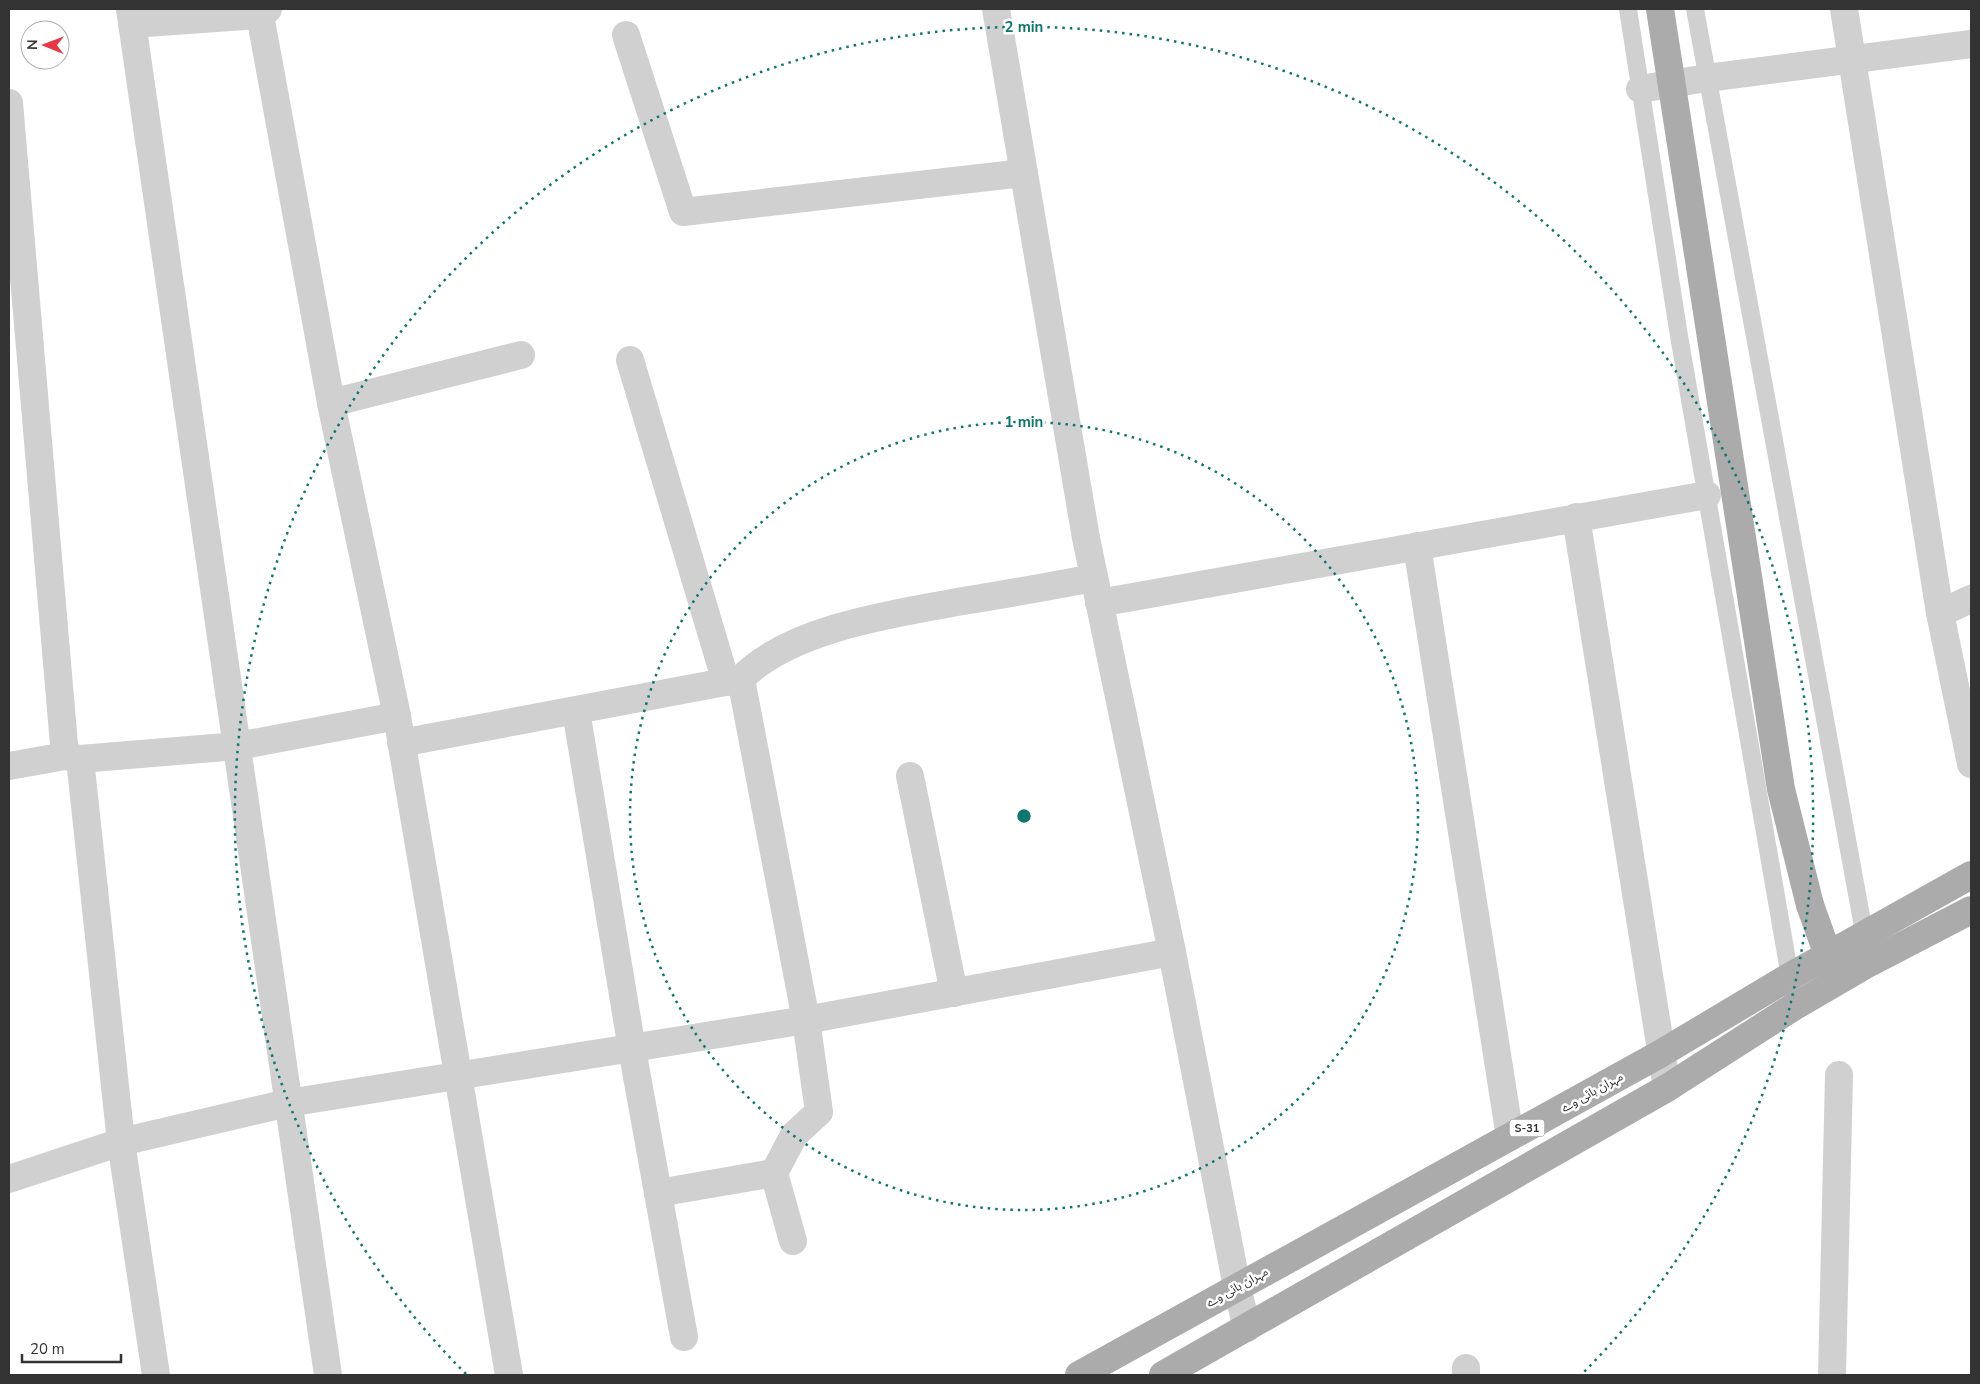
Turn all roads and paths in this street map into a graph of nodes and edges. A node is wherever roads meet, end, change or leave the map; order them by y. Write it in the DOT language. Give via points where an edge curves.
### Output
graph roads {
  1 [pos="996,9"];
  2 [pos="1628,9"];
  3 [pos="1660,9"];
  4 [pos="1695,9"];
  5 [pos="1844,9"];
  6 [pos="264,12"];
  7 [pos="131,17"];
  8 [pos="626,35"];
  9 [pos="1971,44"];
  10 [pos="1852,59"];
  11 [pos="1707,78"];
  12 [pos="1640,89"];
  13 [pos="9,103"];
  14 [pos="1024,172"];
  15 [pos="521,355"];
  16 [pos="630,360"];
  17 [pos="331,403"];
  18 [pos="1707,495"];
  19 [pos="1576,517"];
  20 [pos="1417,546"];
  21 [pos="1097,591"];
  22 [pos="1971,599"];
  23 [pos="1940,613"];
  24 [pos="734,681"];
  25 [pos="576,710"];
  26 [pos="397,716"];
  27 [pos="402,743"];
  28 [pos="238,746"];
  29 [pos="73,758"];
  30 [pos="1971,764"];
  31 [pos="9,766"];
  32 [pos="910,776"];
  33 [pos="1971,875"];
  34 [pos="1971,910"];
  35 [pos="1865,934"];
  36 [pos="1172,952"];
  37 [pos="1828,955"];
  38 [pos="1869,963"];
  39 [pos="1789,977"];
  40 [pos="1832,985"];
  41 [pos="954,993"];
  42 [pos="1795,1006"];
  43 [pos="806,1020"];
  44 [pos="632,1049"];
  45 [pos="1660,1054"];
  46 [pos="1839,1076"];
  47 [pos="458,1078"];
  48 [pos="1667,1088"];
  49 [pos="288,1103"];
  50 [pos="1510,1137"];
  51 [pos="121,1142"];
  52 [pos="774,1173"];
  53 [pos="9,1179"];
  54 [pos="658,1193"];
  55 [pos="793,1241"];
  56 [pos="1236,1287"];
  57 [pos="1247,1328"];
  58 [pos="684,1337"];
  59 [pos="156,1375"];
  60 [pos="328,1375"];
  61 [pos="509,1375"];
  62 [pos="1079,1375"];
  63 [pos="1163,1375"];
  64 [pos="1832,1375"];
  1 -- 14 [label="street"];
  2 -- 12 [label="lane"];
  3 -- 37 [label="main road, bridge" via="1781,789 1810,905"];
  4 -- 11 [label="lane"];
  5 -- 10 [label="street"];
  6 -- 7 [label="street"];
  6 -- 17 [label="street"];
  7 -- 28 [label="street"];
  8 -- 14 [label="street" via="683,212"];
  9 -- 10 [label="street"];
  10 -- 11 [label="street"];
  10 -- 23 [label="street"];
  11 -- 12 [label="street"];
  11 -- 35 [label="lane"];
  12 -- 18 [label="lane"];
  13 -- 29 [label="street"];
  14 -- 21 [label="street"];
  15 -- 17 [label="street"];
  16 -- 24 [label="street"];
  17 -- 26 [label="street"];
  18 -- 19 [label="street"];
  18 -- 39 [label="lane"];
  19 -- 20 [label="street"];
  19 -- 45 [label="street"];
  20 -- 21 [label="street"];
  20 -- 50 [label="street"];
  21 -- 24 [label="street" via="871,618 803,640 752,667"];
  21 -- 36 [label="street"];
  22 -- 23 [label="street"];
  23 -- 30 [label="street"];
  24 -- 25 [label="street"];
  24 -- 43 [label="street"];
  25 -- 27 [label="street"];
  25 -- 44 [label="street"];
  26 -- 27 [label="street"];
  26 -- 28 [label="street"];
  27 -- 47 [label="street"];
  28 -- 29 [label="street"];
  28 -- 49 [label="street"];
  29 -- 31 [label="street"];
  29 -- 51 [label="street"];
  32 -- 41 [label="street"];
  33 -- 35 [label="main road, مہران ہائی وے / S-31"];
  34 -- 38 [label="main road"];
  35 -- 37 [label="main road, مہران ہائی وے / S-31"];
  35 -- 38 [label="lane"];
  36 -- 41 [label="street"];
  36 -- 56 [label="street"];
  37 -- 39 [label="main road, مہران ہائی وے / S-31"];
  37 -- 40 [label="main road"];
  38 -- 40 [label="main road"];
  39 -- 42 [label="lane"];
  39 -- 45 [label="main road, مہران ہائی وے / S-31"];
  40 -- 42 [label="main road"];
  41 -- 43 [label="street"];
  42 -- 48 [label="main road"];
  43 -- 44 [label="street"];
  43 -- 52 [label="street" via="819,1112 794,1135"];
  44 -- 47 [label="street"];
  44 -- 54 [label="street"];
  45 -- 48 [label="street"];
  45 -- 50 [label="main road, مہران ہائی وے / S-31"];
  46 -- 64 [label="street"];
  47 -- 49 [label="street"];
  47 -- 61 [label="street"];
  48 -- 57 [label="main road"];
  49 -- 51 [label="street"];
  49 -- 60 [label="street"];
  50 -- 56 [label="main road, مہران ہائی وے / S-31"];
  51 -- 53 [label="street"];
  51 -- 59 [label="street"];
  52 -- 54 [label="street"];
  52 -- 55 [label="street"];
  54 -- 58 [label="street"];
  56 -- 57 [label="street"];
  56 -- 62 [label="main road, مہران ہائی وے / S-31"];
  57 -- 63 [label="main road"];
}
